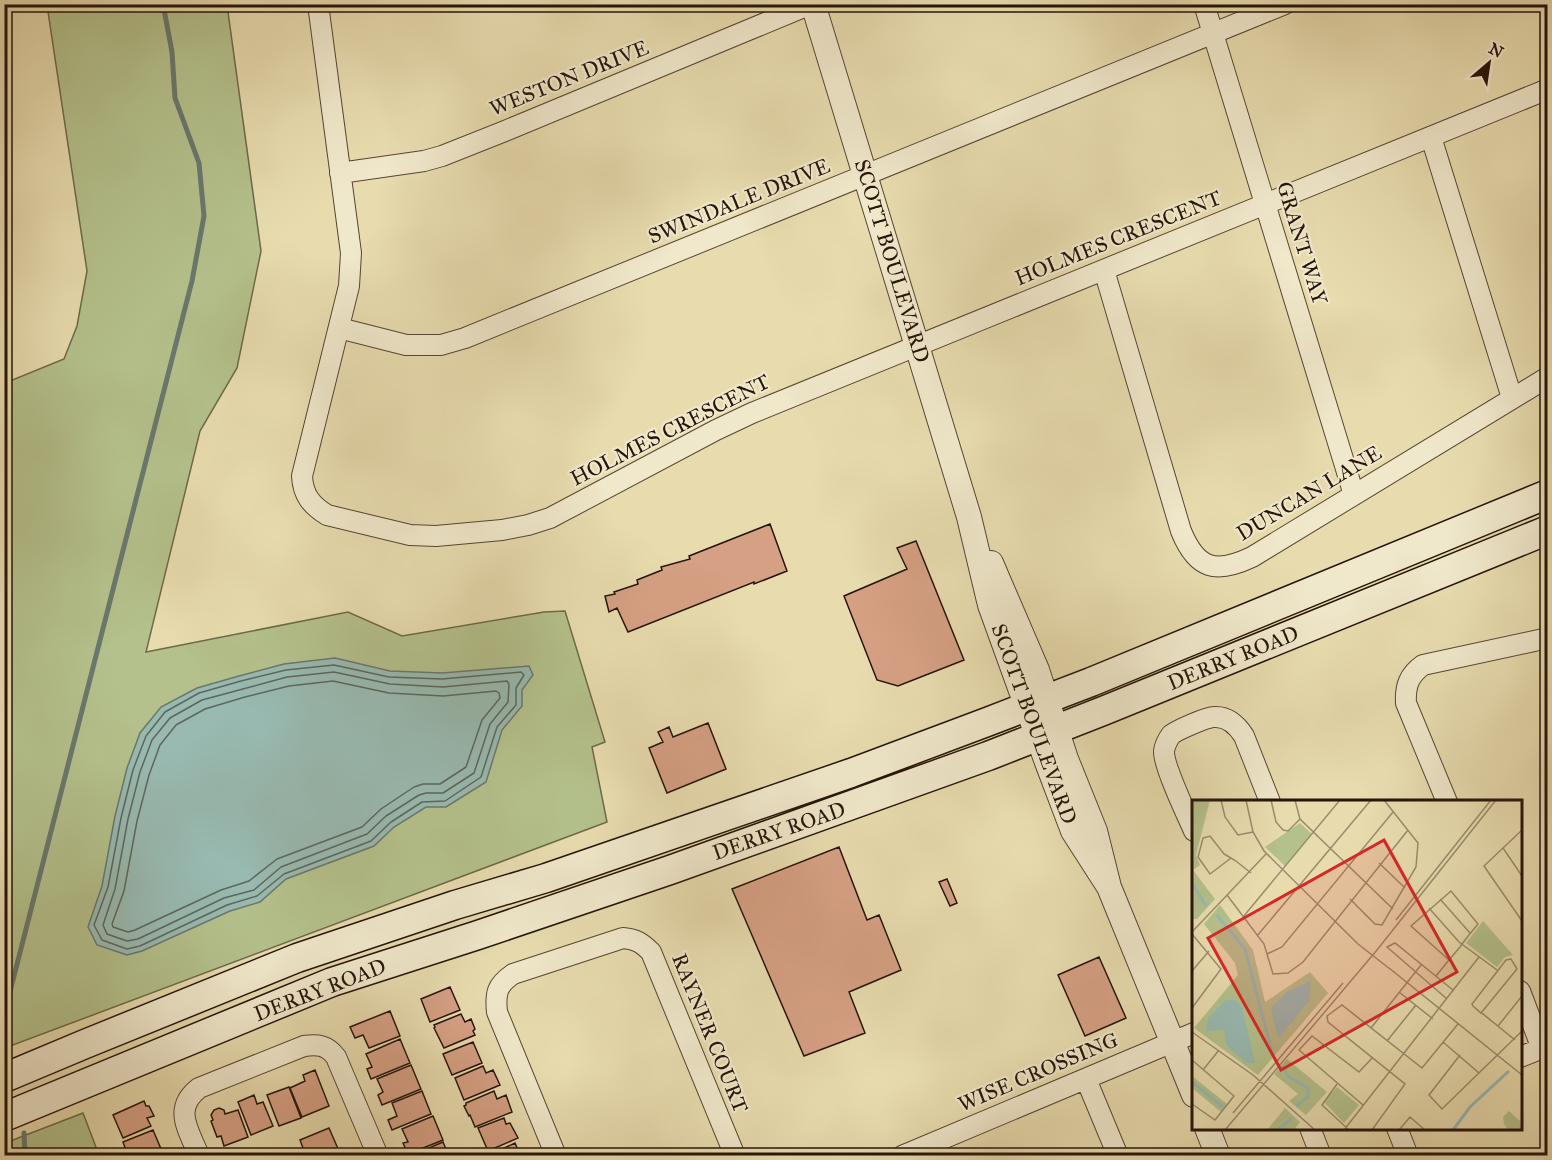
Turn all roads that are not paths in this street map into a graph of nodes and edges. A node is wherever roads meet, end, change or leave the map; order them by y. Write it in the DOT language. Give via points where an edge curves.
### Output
graph roads {
  1 [pos="318,4"];
  2 [pos="812,4"];
  3 [pos="1204,4"];
  4 [pos="1285,4"];
  5 [pos="1213,34"];
  6 [pos="1548,89"];
  7 [pos="1431,137"];
  8 [pos="340,173"];
  9 [pos="866,175"];
  10 [pos="1265,204"];
  11 [pos="1104,270"];
  12 [pos="339,328"];
  13 [pos="918,346"];
  14 [pos="1548,377"];
  15 [pos="1512,398"];
  16 [pos="1548,494"];
  17 [pos="1354,495"];
  18 [pos="1548,530"];
  19 [pos="1548,638"];
  20 [pos="1037,703"];
  21 [pos="1047,733"];
  22 [pos="1270,800"];
  23 [pos="1447,800"];
  24 [pos="1192,826"];
  25 [pos="1522,993"];
  26 [pos="1183,1038"];
  27 [pos="1545,1048"];
  28 [pos="1522,1057"];
  29 [pos="4,1078"];
  30 [pos="1086,1079"];
  31 [pos="1192,1085"];
  32 [pos="4,1117"];
  33 [pos="1208,1130"];
  34 [pos="1311,1130"];
  35 [pos="1398,1130"];
  36 [pos="199,1155"];
  37 [pos="378,1155"];
  38 [pos="556,1155"];
  39 [pos="735,1155"];
  40 [pos="902,1155"];
  41 [pos="1118,1155"];
  42 [pos="1218,1155"];
  43 [pos="1321,1155"];
  44 [pos="1408,1155"];
  1 -- 8 [label="street, HOLMES CRESCENT"];
  2 -- 8 [label="street, WESTON DRIVE" via="442,156"];
  2 -- 9 [label="street, SCOTT BOULEVARD"];
  3 -- 5 [label="street, GRANT WAY"];
  4 -- 5 [label="street, SWINDALE DRIVE"];
  5 -- 9 [label="street, SWINDALE DRIVE"];
  5 -- 10 [label="street, GRANT WAY"];
  6 -- 7 [label="street, HOLMES CRESCENT"];
  7 -- 10 [label="street, HOLMES CRESCENT"];
  7 -- 15 [label="street"];
  8 -- 12 [label="street, HOLMES CRESCENT" via="351,253 349,286"];
  9 -- 12 [label="street, SWINDALE DRIVE" via="465,338 430,346 406,345"];
  9 -- 13 [label="street, SCOTT BOULEVARD"];
  10 -- 11 [label="street, HOLMES CRESCENT"];
  10 -- 17 [label="street, GRANT WAY"];
  11 -- 13 [label="street, HOLMES CRESCENT"];
  11 -- 17 [label="street, DUNCAN LANE" via="1181,531 1193,555 1213,566 1241,562"];
  12 -- 13 [label="street, HOLMES CRESCENT" via="302,476 305,493 327,515 410,536 502,530 550,518 734,421"];
  13 -- 20 [label="street, SCOTT BOULEVARD" via="969,517 1036,670"];
  14 -- 15 [label="street, DUNCAN LANE"];
  15 -- 17 [label="street, DUNCAN LANE"];
  16 -- 20 [label="main road, DERRY ROAD"];
  18 -- 21 [label="main road, DERRY ROAD"];
  19 -- 23 [label="street" via="1423,665 1411,676 1406,703"];
  20 -- 21 [label="street, SCOTT BOULEVARD"];
  20 -- 29 [label="main road, DERRY ROAD" via="852,773 297,958"];
  21 -- 26 [label="street, SCOTT BOULEVARD" via="1073,831 1109,887"];
  21 -- 32 [label="main road, DERRY ROAD" via="670,870 332,982"];
  22 -- 24 [label="street" via="1244,736 1232,722 1212,716 1176,732 1165,747 1165,761"];
  25 -- 27 [label="street"];
  26 -- 30 [label="street, WISE CROSSING"];
  26 -- 31 [label="street, SCOTT BOULEVARD"];
  27 -- 28 [label="street"];
  30 -- 40 [label="street, WISE CROSSING"];
  30 -- 41 [label="street"];
  33 -- 42 [label="street"];
  34 -- 43 [label="street"];
  35 -- 44 [label="street"];
  36 -- 37 [label="street" via="183,1117 194,1091 312,1045 328,1048 336,1056"];
  38 -- 39 [label="street, RAYNER COURT" via="497,1012 498,988 513,974 623,938 634,939 651,952"];
}
